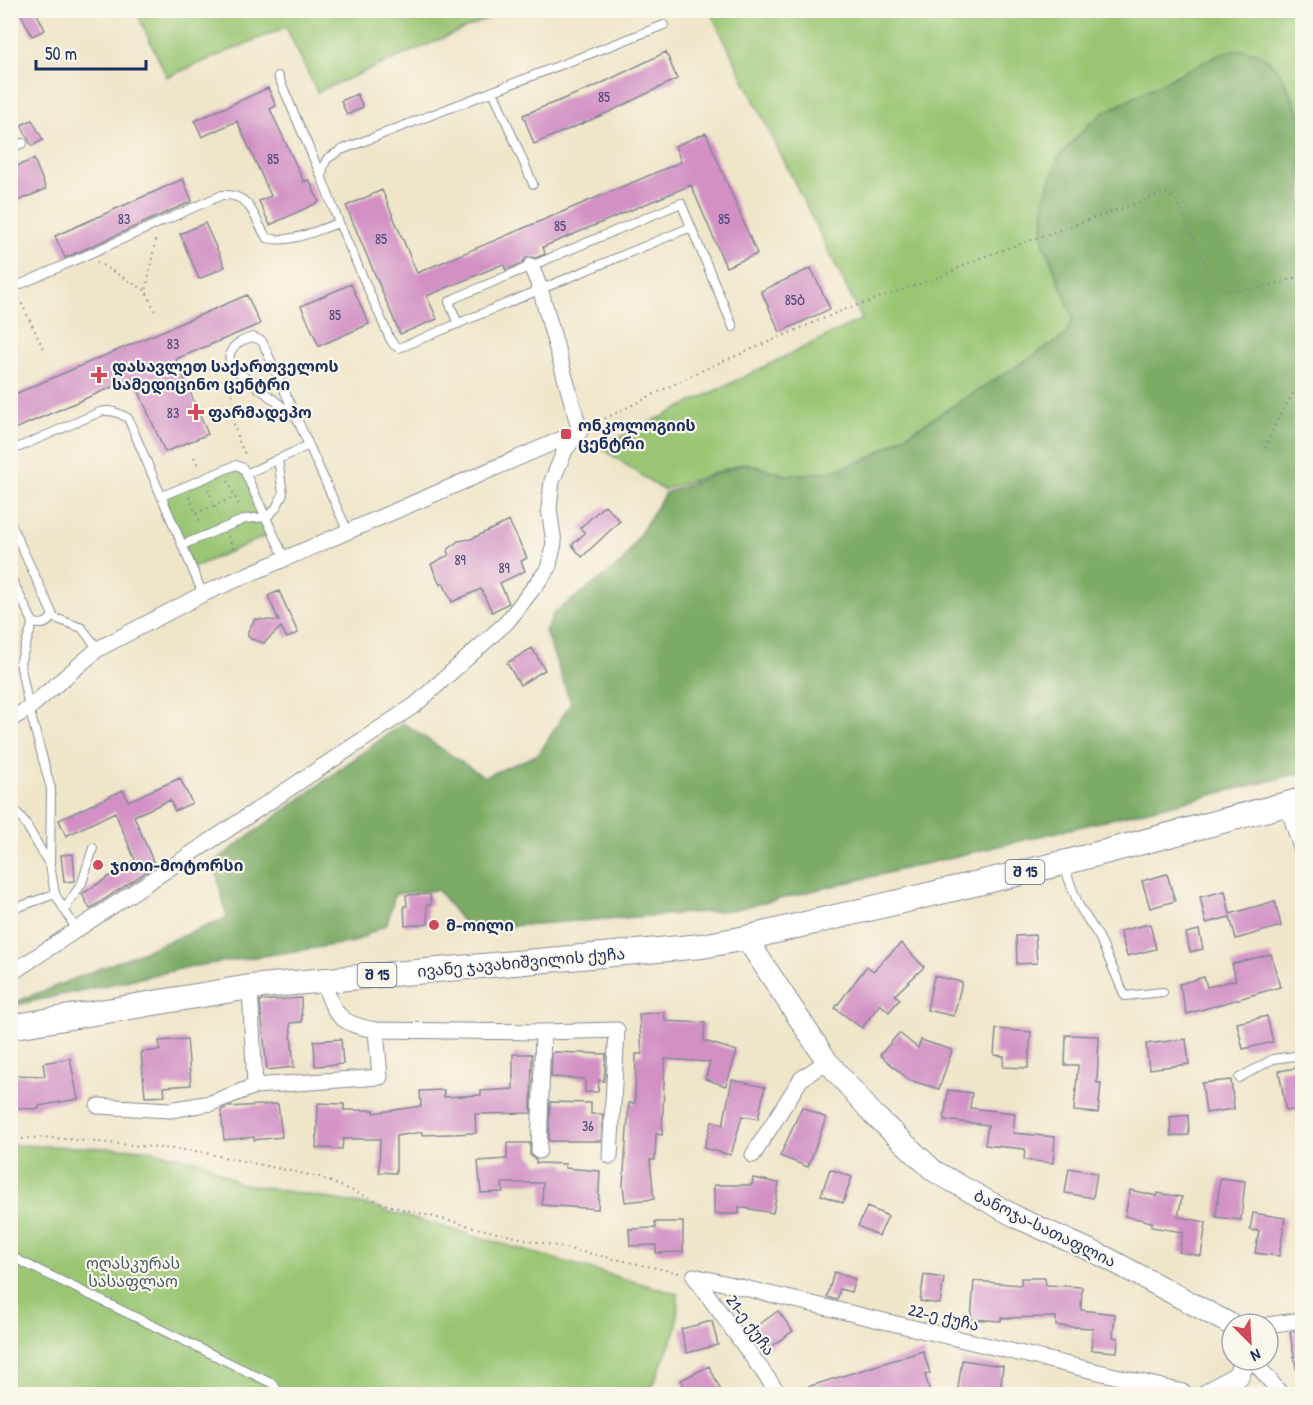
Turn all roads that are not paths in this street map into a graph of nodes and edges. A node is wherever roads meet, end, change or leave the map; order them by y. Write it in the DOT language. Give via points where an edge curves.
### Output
graph roads {
  1 [pos="664,25"];
  2 [pos="278,76"];
  3 [pos="493,91"];
  4 [pos="23,143"];
  5 [pos="10,148"];
  6 [pos="322,178"];
  7 [pos="533,184"];
  8 [pos="339,223"];
  9 [pos="691,226"];
  10 [pos="531,266"];
  11 [pos="12,288"];
  12 [pos="540,288"];
  13 [pos="458,324"];
  14 [pos="734,327"];
  15 [pos="297,418"];
  16 [pos="580,431"];
  17 [pos="309,445"];
  18 [pos="10,451"];
  19 [pos="278,459"];
  20 [pos="246,474"];
  21 [pos="162,496"];
  22 [pos="267,517"];
  23 [pos="10,522"];
  24 [pos="348,532"];
  25 [pos="182,545"];
  26 [pos="285,559"];
  27 [pos="10,576"];
  28 [pos="203,594"];
  29 [pos="52,617"];
  30 [pos="33,622"];
  31 [pos="98,648"];
  32 [pos="29,708"];
  33 [pos="10,720"];
  34 [pos="1295,802"];
  35 [pos="10,806"];
  36 [pos="93,848"];
  37 [pos="1302,851"];
  38 [pos="1063,863"];
  39 [pos="50,865"];
  40 [pos="55,894"];
  41 [pos="10,910"];
  42 [pos="64,910"];
  43 [pos="76,929"];
  44 [pos="746,938"];
  45 [pos="10,974"];
  46 [pos="323,980"];
  47 [pos="250,987"];
  48 [pos="1163,992"];
  49 [pos="10,1027"];
  50 [pos="376,1030"];
  51 [pos="543,1032"];
  52 [pos="1302,1055"];
  53 [pos="827,1061"];
  54 [pos="1239,1078"];
  55 [pos="255,1086"];
  56 [pos="98,1106"];
  57 [pos="539,1151"];
  58 [pos="753,1155"];
  59 [pos="610,1156"];
  60 [pos="10,1256"];
  61 [pos="694,1276"];
  62 [pos="1220,1318"];
  63 [pos="1302,1320"];
  64 [pos="1280,1323"];
  65 [pos="1240,1372"];
  66 [pos="1263,1372"];
  67 [pos="280,1395"];
  68 [pos="779,1395"];
  69 [pos="1186,1395"];
  70 [pos="1208,1395"];
  71 [pos="1281,1395"];
  1 -- 3 [label="lane"];
  2 -- 6 [label="lane"];
  3 -- 6 [label="lane" via="341,150 327,159"];
  3 -- 7 [label="lane"];
  4 -- 5 [label="lane"];
  6 -- 8 [label="lane"];
  8 -- 11 [label="lane" via="286,240 267,238 247,202 232,194 222,195"];
  8 -- 13 [label="lane" via="394,345 399,348"];
  9 -- 10 [label="lane" via="681,203"];
  9 -- 12 [label="lane"];
  9 -- 14 [label="lane"];
  10 -- 12 [label="street"];
  10 -- 13 [label="lane" via="449,302"];
  12 -- 13 [label="lane"];
  12 -- 16 [label="street"];
  15 -- 15 [label="lane" via="262,341 253,337 235,345 229,362"];
  15 -- 17 [label="lane"];
  16 -- 24 [label="street"];
  16 -- 43 [label="street" via="565,450 552,481 549,509 554,543 548,569 507,622 415,705"];
  17 -- 19 [label="lane"];
  17 -- 24 [label="lane"];
  18 -- 21 [label="lane" via="100,412 119,413 128,418"];
  19 -- 20 [label="lane"];
  19 -- 22 [label="lane" via="283,494"];
  20 -- 21 [label="lane" via="236,465"];
  20 -- 22 [label="lane"];
  21 -- 25 [label="lane"];
  22 -- 25 [label="lane" via="245,519"];
  22 -- 26 [label="lane"];
  23 -- 29 [label="lane"];
  24 -- 26 [label="street"];
  25 -- 28 [label="lane"];
  26 -- 28 [label="street"];
  27 -- 30 [label="lane"];
  28 -- 31 [label="street"];
  29 -- 30 [label="lane" via="44,624"];
  29 -- 31 [label="lane" via="82,628"];
  30 -- 32 [label="lane" via="20,663"];
  31 -- 32 [label="street"];
  32 -- 33 [label="street"];
  32 -- 39 [label="lane" via="51,789"];
  34 -- 37 [label="street"];
  34 -- 38 [label="main road, შ 15"];
  35 -- 39 [label="lane" via="23,819"];
  36 -- 42 [label="lane" via="82,883"];
  38 -- 44 [label="main road, შ 15"];
  38 -- 48 [label="lane" via="1078,906 1099,937 1125,996"];
  39 -- 40 [label="lane"];
  40 -- 41 [label="lane"];
  40 -- 42 [label="lane"];
  42 -- 43 [label="lane"];
  43 -- 45 [label="street"];
  44 -- 46 [label="main road, ივანე ჯავახიშვილის ქუჩა / შ 15" via="702,946"];
  44 -- 53 [label="street, ბანოჯა-სათაფლია"];
  46 -- 47 [label="main road, ივანე ჯავახიშვილის ქუჩა / შ 15"];
  46 -- 50 [label="street" via="331,1007 342,1019"];
  47 -- 49 [label="main road, ივანე ჯავახიშვილის ქუჩა / შ 15"];
  47 -- 55 [label="street"];
  50 -- 51 [label="street"];
  50 -- 55 [label="street" via="380,1077"];
  51 -- 57 [label="street"];
  51 -- 59 [label="street" via="617,1030"];
  52 -- 54 [label="lane" via="1274,1059"];
  53 -- 58 [label="street" via="801,1079"];
  53 -- 62 [label="street, ბანოჯა-სათაფლია" via="873,1114 934,1171 1018,1218 1105,1257"];
  55 -- 56 [label="street" via="211,1103 170,1110"];
  60 -- 67 [label="lane" via="273,1384"];
  61 -- 68 [label="street, 21-ე ქუჩა"];
  61 -- 69 [label="street, 22-ე ქუჩა"];
  63 -- 64 [label="street"];
  65 -- 70 [label="street"];
  66 -- 71 [label="street"];
}
